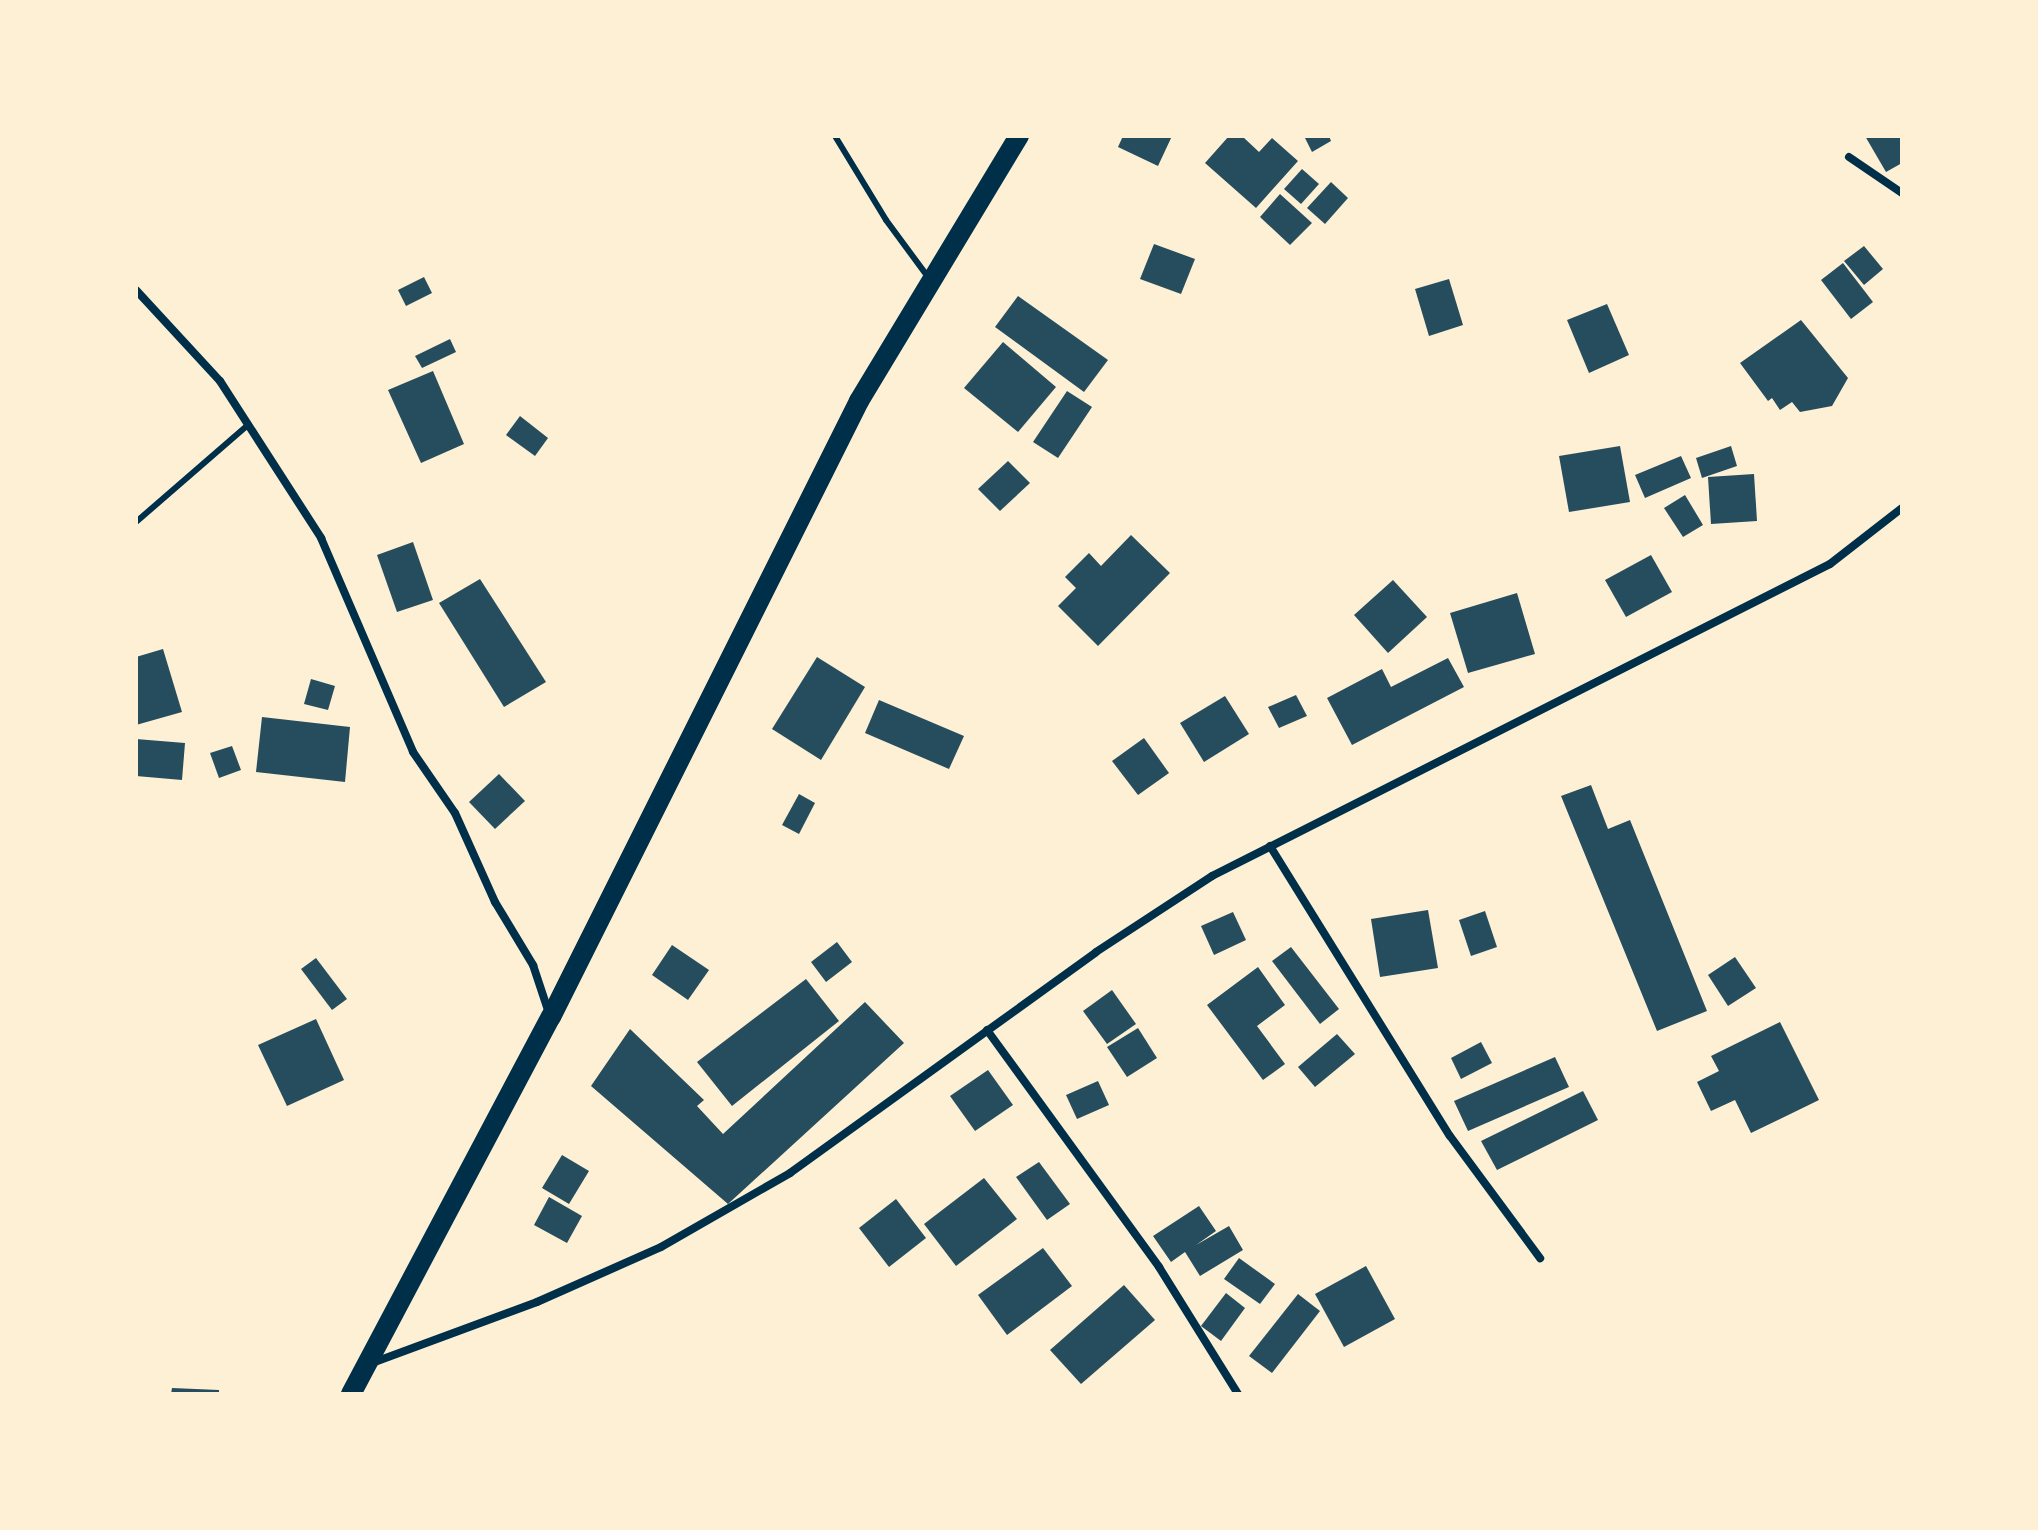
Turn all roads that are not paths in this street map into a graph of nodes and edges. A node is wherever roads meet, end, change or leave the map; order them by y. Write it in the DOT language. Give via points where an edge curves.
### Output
graph roads {
  1 [pos="835,136"];
  2 [pos="1019,136"];
  3 [pos="1849,157"];
  4 [pos="1902,193"];
  5 [pos="931,281"];
  6 [pos="136,290"];
  7 [pos="248,425"];
  8 [pos="1902,508"];
  9 [pos="136,522"];
  10 [pos="1270,846"];
  11 [pos="551,1017"];
  12 [pos="987,1030"];
  13 [pos="1540,1258"];
  14 [pos="363,1366"];
  15 [pos="351,1394"];
  16 [pos="1238,1394"];
  1 -- 5 [label="lane"];
  2 -- 5 [label="main road"];
  3 -- 4 [label="street"];
  5 -- 11 [label="main road" via="859,401"];
  6 -- 7 [label="street" via="220,381"];
  7 -- 9 [label="lane"];
  7 -- 11 [label="street" via="321,538 413,752 455,813 495,902 533,965"];
  8 -- 10 [label="street" via="1830,564"];
  10 -- 12 [label="street" via="1212,876"];
  10 -- 13 [label="street" via="1450,1136"];
  11 -- 14 [label="main road"];
  12 -- 14 [label="street" via="790,1173 661,1247 537,1302"];
  12 -- 16 [label="street" via="1159,1267"];
  14 -- 15 [label="main road"];
}
